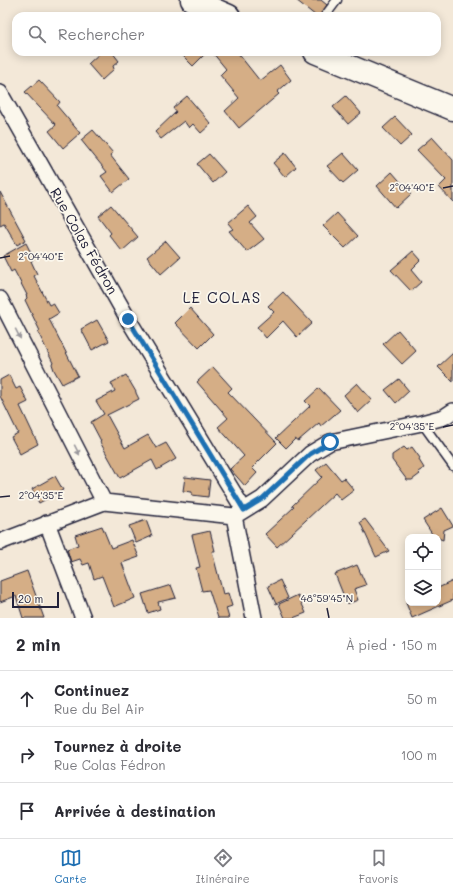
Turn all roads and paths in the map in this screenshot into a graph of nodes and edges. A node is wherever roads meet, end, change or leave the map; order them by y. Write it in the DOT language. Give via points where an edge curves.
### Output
graph roads {
  1 [pos="192,0"];
  2 [pos="337,0"];
  3 [pos="220,12"];
  4 [pos="328,12"];
  5 [pos="325,56"];
  6 [pos="0,93"];
  7 [pos="453,109"];
  8 [pos="0,299"];
  9 [pos="453,410"];
  10 [pos="422,423"];
  11 [pos="453,466"];
  12 [pos="104,502"];
  13 [pos="239,513"];
  14 [pos="47,523"];
  15 [pos="0,542"];
  16 [pos="83,618"];
  17 [pos="254,618"];
  1 -- 3 [label="street"];
  2 -- 4 [label="lane"];
  5 -- 7 [label="street"];
  6 -- 13 [label="street, Rue Colas Fédron"];
  8 -- 12 [label="street, one-way"];
  9 -- 10 [label="street" via="444,417"];
  10 -- 11 [label="lane"];
  10 -- 13 [label="street" via="330,442 310,454 262,499"];
  12 -- 13 [label="street"];
  12 -- 14 [label="street"];
  13 -- 17 [label="street"];
  14 -- 15 [label="street"];
  14 -- 16 [label="street"];
}
